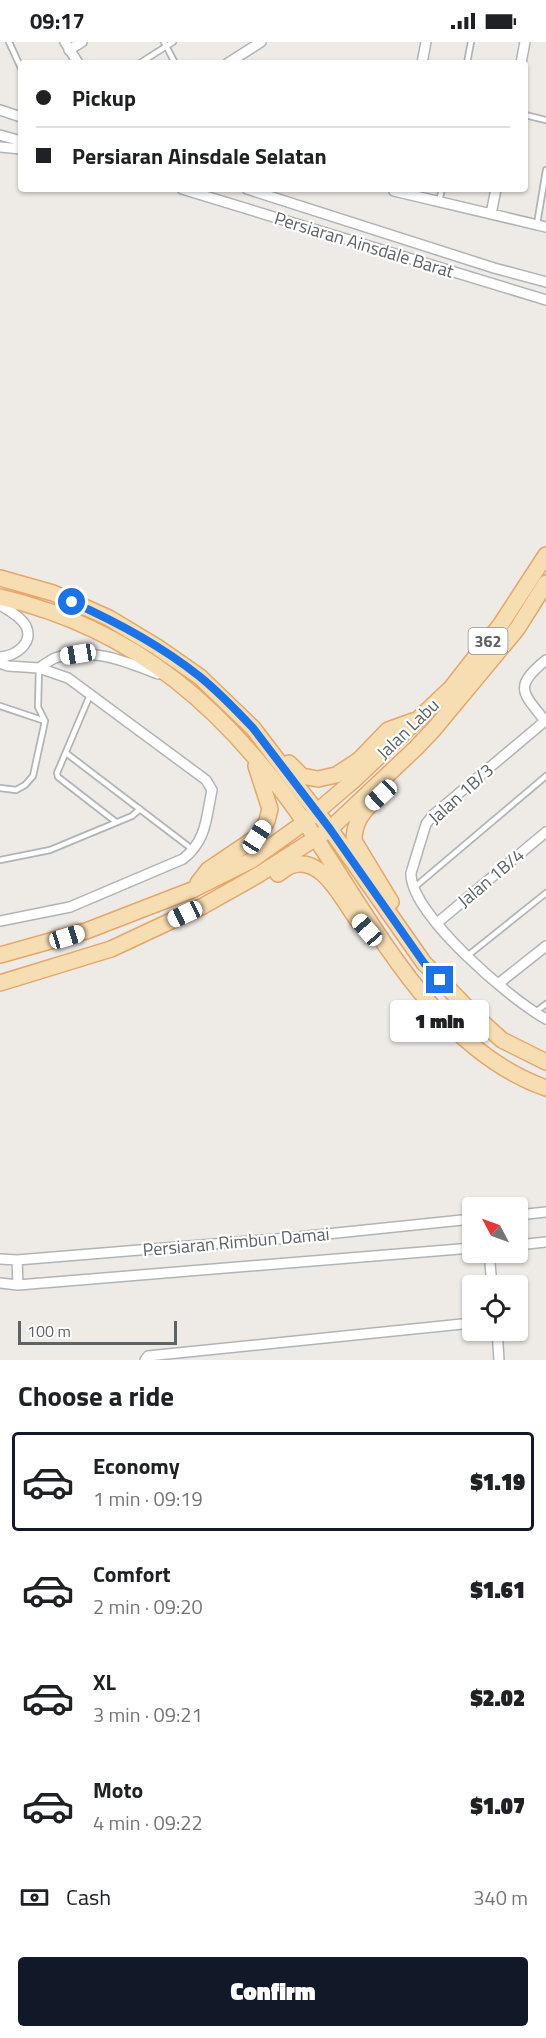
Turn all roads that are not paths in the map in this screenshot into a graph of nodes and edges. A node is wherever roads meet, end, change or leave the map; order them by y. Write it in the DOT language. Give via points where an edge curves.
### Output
graph roads {
  1 [pos="9,42"];
  2 [pos="82,42"];
  3 [pos="173,42"];
  4 [pos="261,42"];
  5 [pos="426,42"];
  6 [pos="471,42"];
  7 [pos="525,42"];
  8 [pos="165,44"];
  9 [pos="250,45"];
  10 [pos="67,46"];
  11 [pos="76,60"];
  12 [pos="144,60"];
  13 [pos="173,60"];
  14 [pos="232,60"];
  15 [pos="423,60"];
  16 [pos="468,60"];
  17 [pos="522,60"];
  18 [pos="18,62"];
  19 [pos="0,105"];
  20 [pos="0,110"];
  21 [pos="18,116"];
  22 [pos="528,117"];
  23 [pos="546,120"];
  24 [pos="0,135"];
  25 [pos="18,140"];
  26 [pos="0,147"];
  27 [pos="18,149"];
  28 [pos="546,170"];
  29 [pos="192,192"];
  30 [pos="256,192"];
  31 [pos="402,192"];
  32 [pos="441,192"];
  33 [pos="495,192"];
  34 [pos="439,201"];
  35 [pos="491,214"];
  36 [pos="541,226"];
  37 [pos="546,282"];
  38 [pos="546,300"];
  39 [pos="546,555"];
  40 [pos="0,578"];
  41 [pos="546,583"];
  42 [pos="0,597"];
  43 [pos="0,605"];
  44 [pos="0,657"];
  45 [pos="546,660"];
  46 [pos="0,663"];
  47 [pos="39,668"];
  48 [pos="180,682"];
  49 [pos="91,694"];
  50 [pos="0,706"];
  51 [pos="419,719"];
  52 [pos="45,721"];
  53 [pos="546,721"];
  54 [pos="434,729"];
  55 [pos="262,739"];
  56 [pos="250,750"];
  57 [pos="66,753"];
  58 [pos="546,776"];
  59 [pos="0,788"];
  60 [pos="140,809"];
  61 [pos="310,816"];
  62 [pos="116,822"];
  63 [pos="330,829"];
  64 [pos="546,832"];
  65 [pos="316,839"];
  66 [pos="194,850"];
  67 [pos="0,860"];
  68 [pos="413,888"];
  69 [pos="192,890"];
  70 [pos="546,893"];
  71 [pos="203,906"];
  72 [pos="0,921"];
  73 [pos="437,923"];
  74 [pos="405,935"];
  75 [pos="546,945"];
  76 [pos="386,946"];
  77 [pos="0,955"];
  78 [pos="466,957"];
  79 [pos="0,983"];
  80 [pos="498,984"];
  81 [pos="546,1004"];
  82 [pos="534,1013"];
  83 [pos="546,1019"];
  84 [pos="546,1062"];
  85 [pos="546,1088"];
  86 [pos="546,1212"];
  87 [pos="528,1214"];
  88 [pos="462,1220"];
  89 [pos="546,1242"];
  90 [pos="528,1244"];
  91 [pos="462,1249"];
  92 [pos="0,1259"];
  93 [pos="17,1260"];
  94 [pos="0,1283"];
  95 [pos="18,1285"];
  96 [pos="462,1324"];
  97 [pos="497,1341"];
  98 [pos="145,1360"];
  99 [pos="499,1360"];
  1 -- 18 [label="lane"];
  2 -- 10 [label="street"];
  3 -- 8 [label="lane"];
  4 -- 9 [label="street"];
  5 -- 15 [label="street"];
  6 -- 16 [label="lane"];
  7 -- 17 [label="street"];
  8 -- 12 [label="lane"];
  8 -- 13 [label="lane"];
  9 -- 14 [label="street"];
  10 -- 11 [label="street"];
  19 -- 21 [label="street"];
  20 -- 21 [label="street"];
  22 -- 23 [label="lane"];
  24 -- 25 [label="street"];
  26 -- 27 [label="street"];
  28 -- 36 [label="lane"];
  29 -- 38 [label="street, Persiaran Ainsdale Barat"];
  30 -- 37 [label="street, Persiaran Ainsdale Barat"];
  31 -- 34 [label="street"];
  32 -- 34 [label="lane"];
  33 -- 35 [label="street"];
  34 -- 35 [label="street"];
  35 -- 36 [label="street"];
  39 -- 51 [label="main road, Jalan Labu / 362" via="501,624 451,688"];
  40 -- 55 [label="main road" via="109,618 158,647 200,677"];
  41 -- 54 [label="main road, Jalan Labu / 362" via="517,629"];
  42 -- 48 [label="main road" via="114,638"];
  43 -- 44 [label="street" via="19,618 28,636 22,648 10,657"];
  45 -- 53 [label="street" via="528,674 524,686 527,698"];
  46 -- 47 [label="street"];
  47 -- 48 [label="street" via="55,658 78,654 124,661"];
  47 -- 49 [label="street" via="68,678"];
  47 -- 52 [label="lane" via="39,707"];
  48 -- 56 [label="main road"];
  49 -- 57 [label="lane"];
  49 -- 66 [label="street" via="210,785 202,838"];
  50 -- 52 [label="lane"];
  51 -- 55 [label="main road" via="388,730 358,760 336,775 318,779 302,776"];
  51 -- 61 [label="main road, Jalan Labu / 362"];
  52 -- 59 [label="lane" via="33,776 16,790"];
  53 -- 68 [label="street, Jalan 1B/3" via="433,815 411,873"];
  54 -- 63 [label="main road, Jalan Labu / 362"];
  54 -- 74 [label="main road" via="422,752 360,814 354,829 354,841 382,884"];
  55 -- 61 [label="main road"];
  56 -- 61 [label="main road"];
  56 -- 69 [label="main road" via="270,808 267,821 257,837 208,870"];
  57 -- 60 [label="lane"];
  57 -- 62 [label="lane" via="57,773 61,781"];
  58 -- 68 [label="lane"];
  60 -- 62 [label="lane"];
  60 -- 66 [label="lane"];
  61 -- 63 [label="main road"];
  61 -- 65 [label="main road"];
  61 -- 69 [label="main road, Jalan Labu / 362" via="252,860"];
  62 -- 67 [label="lane" via="50,850"];
  63 -- 65 [label="main road, Jalan Labu / 362"];
  63 -- 74 [label="main road"];
  64 -- 73 [label="street, Jalan 1B/4"];
  65 -- 71 [label="main road, Jalan Labu / 362"];
  65 -- 76 [label="main road"];
  66 -- 72 [label="street" via="183,860 88,900"];
  68 -- 73 [label="street"];
  69 -- 77 [label="main road, Jalan Labu / 362" via="86,931"];
  70 -- 78 [label="lane"];
  71 -- 76 [label="main road" via="227,902 290,865 315,867 327,877 354,916"];
  71 -- 79 [label="main road, Jalan Labu / 362" via="111,949"];
  73 -- 78 [label="street"];
  74 -- 84 [label="main road" via="424,963 473,1014 502,1040"];
  75 -- 80 [label="street"];
  76 -- 85 [label="main road" via="435,1008 473,1047 506,1069"];
  78 -- 80 [label="street"];
  80 -- 82 [label="street"];
  81 -- 82 [label="lane"];
  82 -- 83 [label="street"];
  86 -- 87 [label="street"];
  88 -- 93 [label="street, Persiaran Rimbun Damai"];
  89 -- 90 [label="street"];
  91 -- 95 [label="street, Persiaran Rimbun Damai"];
  92 -- 93 [label="street, Persiaran Rimbun Damai"];
  93 -- 95 [label="street"];
  94 -- 95 [label="street, Persiaran Rimbun Damai"];
  96 -- 98 [label="street" via="148,1356"];
  97 -- 99 [label="street"];
}
